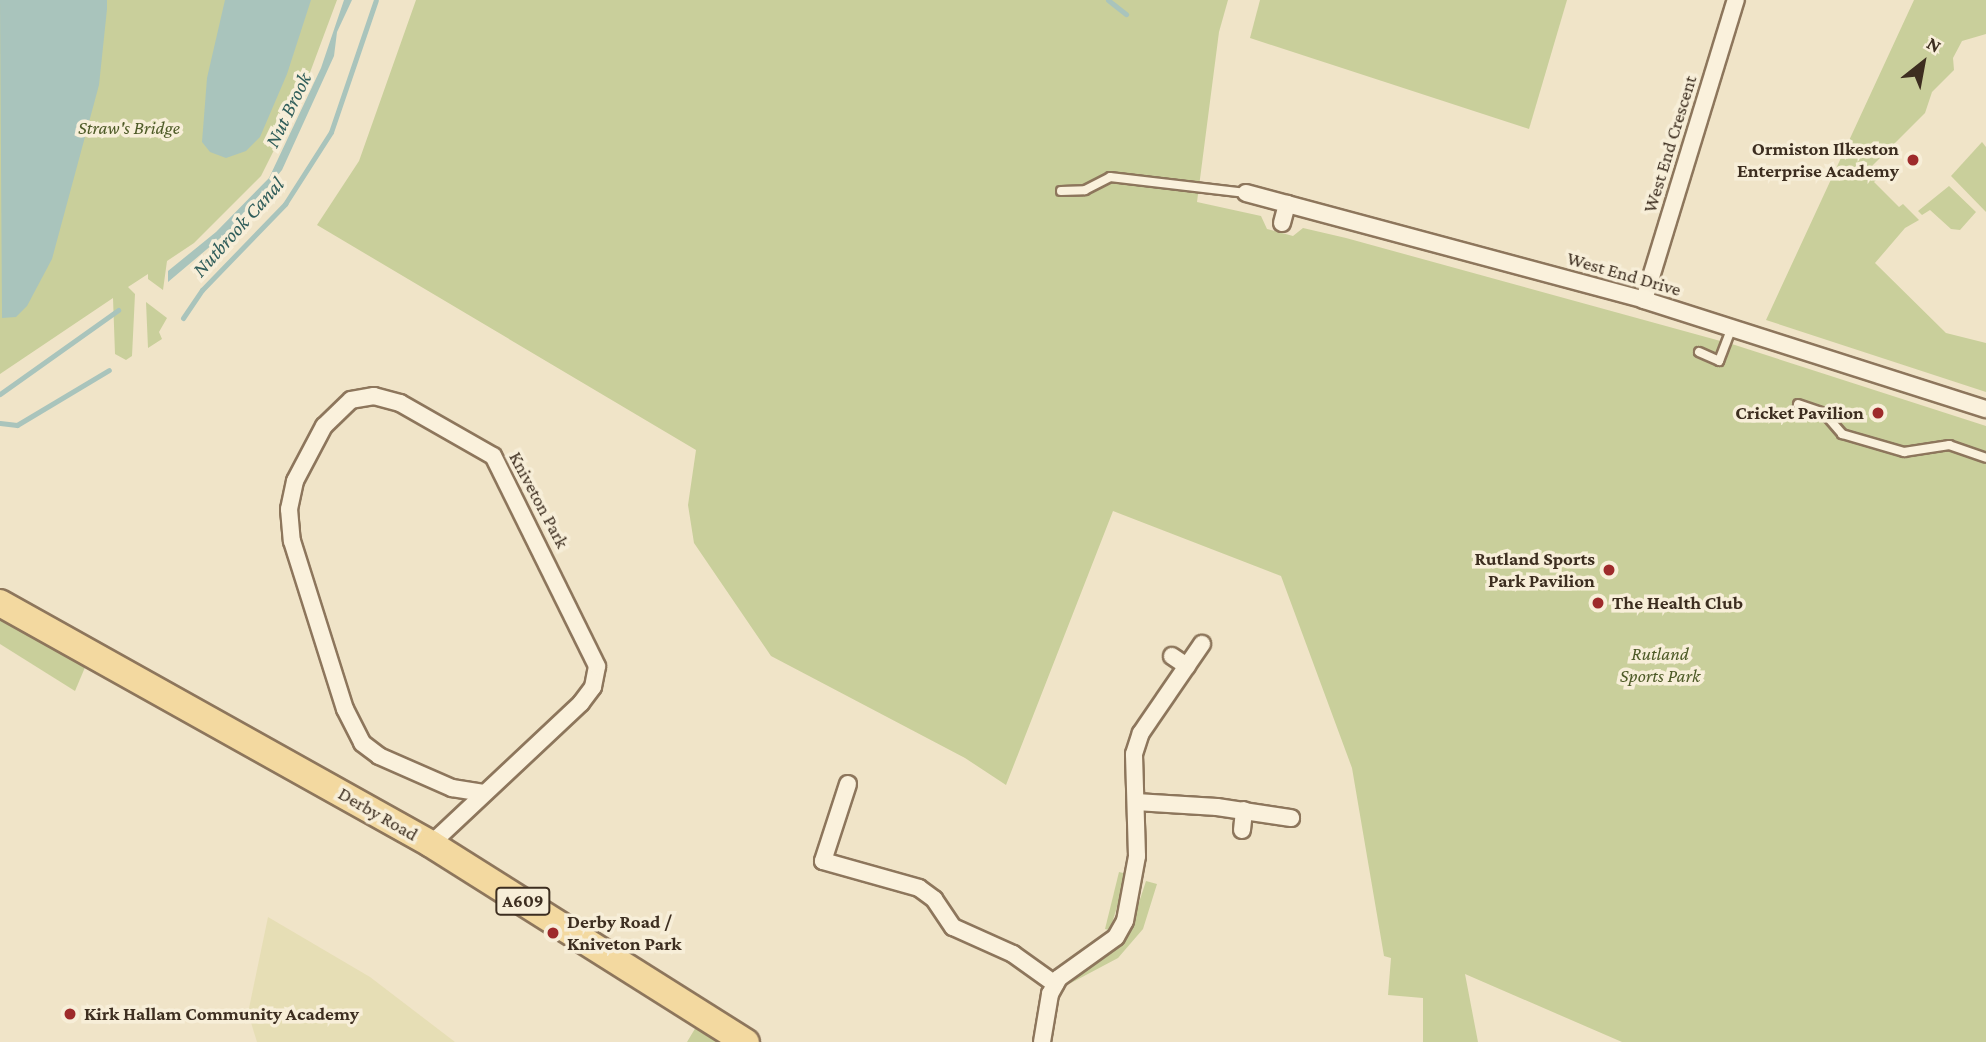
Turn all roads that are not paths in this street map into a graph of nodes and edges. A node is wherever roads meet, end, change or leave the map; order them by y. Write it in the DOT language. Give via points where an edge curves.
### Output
graph roads {
  1 [pos="1737,0"];
  2 [pos="1061,191"];
  3 [pos="1246,193"];
  4 [pos="1287,204"];
  5 [pos="1282,223"];
  6 [pos="1644,300"];
  7 [pos="1732,327"];
  8 [pos="1699,352"];
  9 [pos="1798,404"];
  10 [pos="1986,409"];
  11 [pos="1986,458"];
  12 [pos="0,603"];
  13 [pos="1202,644"];
  14 [pos="1171,656"];
  15 [pos="1187,666"];
  16 [pos="848,784"];
  17 [pos="484,793"];
  18 [pos="1136,802"];
  19 [pos="1244,810"];
  20 [pos="1291,818"];
  21 [pos="1242,830"];
  22 [pos="430,844"];
  23 [pos="1055,984"];
  24 [pos="746,1042"];
  25 [pos="1042,1042"];
  1 -- 6 [label="street, West End Crescent"];
  2 -- 3 [label="lane" via="1085,190 1110,177"];
  3 -- 4 [label="street, West End Drive"];
  4 -- 5 [label="street"];
  4 -- 6 [label="street, West End Drive"];
  6 -- 7 [label="street, West End Drive"];
  7 -- 8 [label="lane" via="1718,361"];
  7 -- 10 [label="street, West End Drive"];
  9 -- 11 [label="lane" via="1824,412 1842,434 1904,452 1949,445"];
  12 -- 22 [label="main road, Derby Road / A609"];
  13 -- 15 [label="street"];
  14 -- 15 [label="street"];
  15 -- 18 [label="street" via="1136,745 1132,767"];
  16 -- 23 [label="street" via="823,861 919,888 934,899 953,927 1013,954"];
  17 -- 17 [label="street, Kniveton Park" via="581,703 593,687 597,666 493,456 400,403 374,396 351,400 324,426 295,481 289,509 292,541 345,709 362,743 379,756 452,788"];
  17 -- 22 [label="street, Kniveton Park"];
  18 -- 19 [label="street"];
  18 -- 23 [label="street" via="1136,874 1121,930"];
  19 -- 20 [label="street"];
  19 -- 21 [label="street"];
  22 -- 24 [label="main road, Derby Road / A609"];
  23 -- 25 [label="street"];
}
